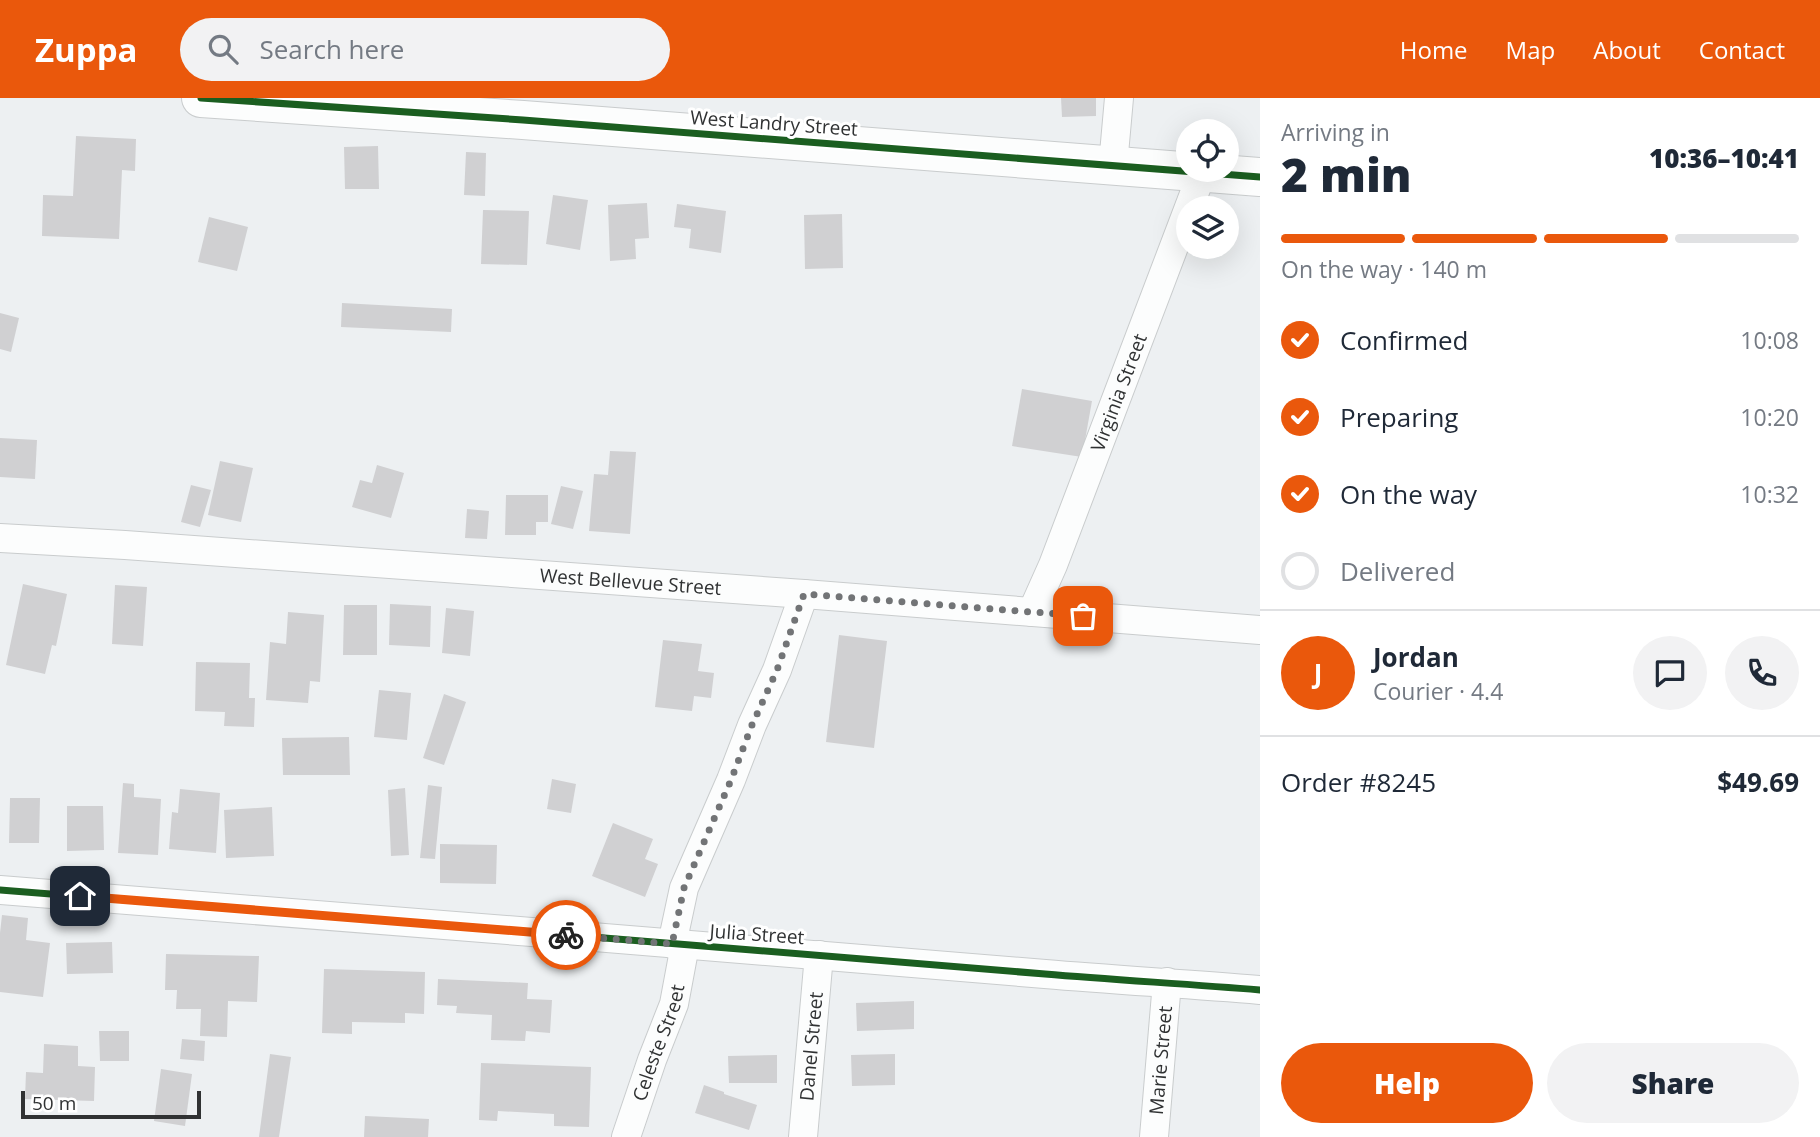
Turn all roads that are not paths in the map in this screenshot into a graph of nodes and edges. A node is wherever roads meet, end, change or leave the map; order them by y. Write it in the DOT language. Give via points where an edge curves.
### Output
graph roads {
  1 [pos="201,98"];
  2 [pos="1119,98"];
  3 [pos="524,109"];
  4 [pos="1114,165"];
  5 [pos="1176,171"];
  6 [pos="1239,176"];
  7 [pos="1260,177"];
  8 [pos="1199,182"];
  9 [pos="0,538"];
  10 [pos="804,594"];
  11 [pos="1032,612"];
  12 [pos="1260,630"];
  13 [pos="0,890"];
  14 [pos="679,944"];
  15 [pos="819,955"];
  16 [pos="1167,982"];
  17 [pos="1260,990"];
  18 [pos="626,1137"];
  19 [pos="803,1137"];
  20 [pos="1154,1137"];
  1 -- 3 [label="highway, West Landry Street"];
  2 -- 4 [label="street"];
  3 -- 4 [label="highway, West Landry Street"];
  4 -- 5 [label="highway, West Landry Street"];
  6 -- 7 [label="highway, West Landry Street"];
  8 -- 11 [label="street, Virginia Street"];
  9 -- 10 [label="street, West Bellevue Street"];
  10 -- 11 [label="street, West Bellevue Street"];
  10 -- 14 [label="street, Celeste Street" via="777,670 684,888"];
  11 -- 12 [label="street, West Bellevue Street"];
  13 -- 14 [label="street, Julia Street"];
  14 -- 15 [label="street, Julia Street"];
  14 -- 18 [label="street, Celeste Street" via="674,1004"];
  15 -- 16 [label="street, Julia Street"];
  15 -- 19 [label="street, Danel Street"];
  16 -- 17 [label="street, Julia Street"];
  16 -- 20 [label="street, Marie Street"];
}
